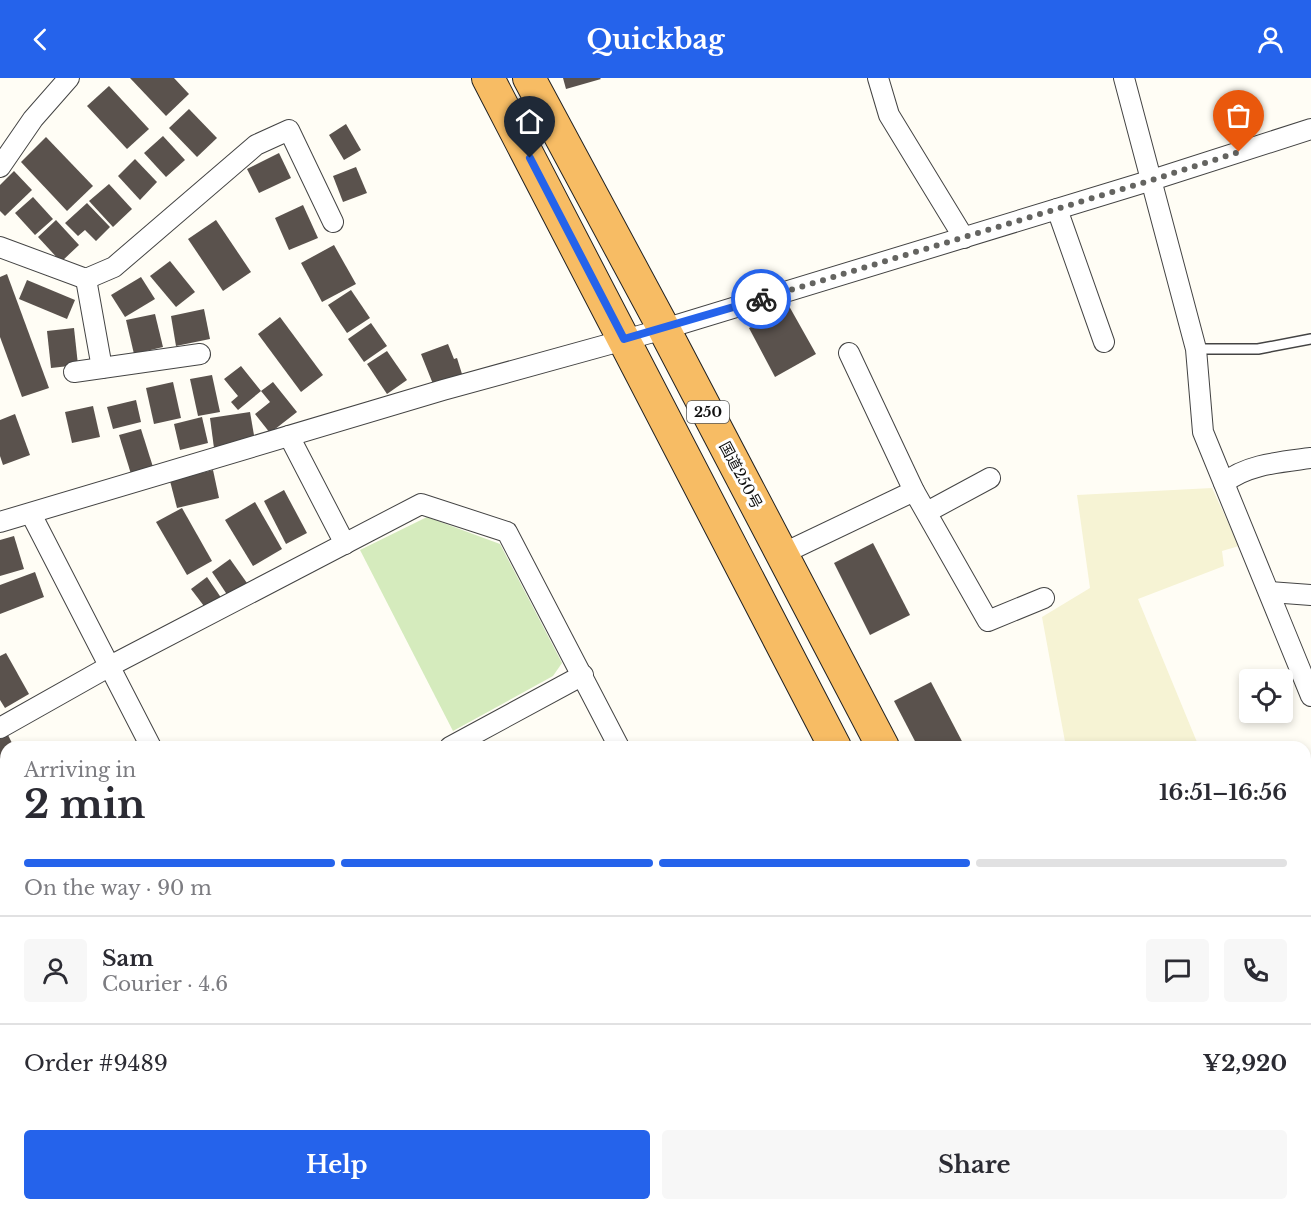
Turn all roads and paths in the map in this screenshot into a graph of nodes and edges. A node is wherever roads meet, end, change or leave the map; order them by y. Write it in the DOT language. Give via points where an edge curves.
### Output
graph roads {
  1 [pos="69,78"];
  2 [pos="488,78"];
  3 [pos="528,78"];
  4 [pos="878,78"];
  5 [pos="1124,78"];
  6 [pos="1311,129"];
  7 [pos="0,167"];
  8 [pos="1152,180"];
  9 [pos="1057,209"];
  10 [pos="333,222"];
  11 [pos="964,238"];
  12 [pos="0,247"];
  13 [pos="86,279"];
  14 [pos="664,329"];
  15 [pos="624,339"];
  16 [pos="1311,339"];
  17 [pos="1104,342"];
  18 [pos="1196,349"];
  19 [pos="849,352"];
  20 [pos="200,354"];
  21 [pos="102,368"];
  22 [pos="74,372"];
  23 [pos="289,436"];
  24 [pos="1311,458"];
  25 [pos="990,478"];
  26 [pos="1224,483"];
  27 [pos="914,491"];
  28 [pos="927,512"];
  29 [pos="31,514"];
  30 [pos="0,522"];
  31 [pos="345,544"];
  32 [pos="782,554"];
  33 [pos="1269,592"];
  34 [pos="1311,595"];
  35 [pos="1044,598"];
  36 [pos="110,666"];
  37 [pos="583,675"];
  38 [pos="1311,696"];
  39 [pos="0,728"];
  40 [pos="148,741"];
  41 [pos="461,741"];
  42 [pos="616,741"];
  43 [pos="832,741"];
  44 [pos="880,741"];
  1 -- 7 [label="street" via="33,119"];
  2 -- 15 [label="highway, 250"];
  3 -- 14 [label="highway, 国道250号 / 250"];
  4 -- 11 [label="street" via="889,115"];
  5 -- 8 [label="street"];
  6 -- 8 [label="street"];
  8 -- 9 [label="street"];
  8 -- 18 [label="street"];
  9 -- 11 [label="street"];
  9 -- 17 [label="street"];
  10 -- 13 [label="street" via="289,130 256,145 114,267"];
  11 -- 14 [label="street"];
  12 -- 13 [label="street"];
  13 -- 21 [label="street"];
  14 -- 15 [label="street"];
  14 -- 32 [label="highway, 国道250号 / 250"];
  15 -- 23 [label="street"];
  15 -- 43 [label="highway, 250"];
  16 -- 18 [label="lane" via="1258,349"];
  18 -- 26 [label="street" via="1203,432"];
  19 -- 27 [label="street"];
  20 -- 21 [label="street"];
  21 -- 22 [label="street"];
  23 -- 29 [label="street"];
  23 -- 31 [label="street"];
  24 -- 26 [label="street" via="1236,473"];
  25 -- 28 [label="street"];
  26 -- 33 [label="street"];
  27 -- 28 [label="street"];
  27 -- 32 [label="street"];
  28 -- 35 [label="street" via="988,621"];
  29 -- 30 [label="street"];
  29 -- 36 [label="street"];
  31 -- 36 [label="street"];
  31 -- 37 [label="street" via="421,504 507,532"];
  32 -- 44 [label="highway, 国道250号 / 250"];
  33 -- 34 [label="street"];
  33 -- 38 [label="street"];
  36 -- 39 [label="street"];
  36 -- 40 [label="street"];
  37 -- 41 [label="street"];
  37 -- 42 [label="street"];
}
